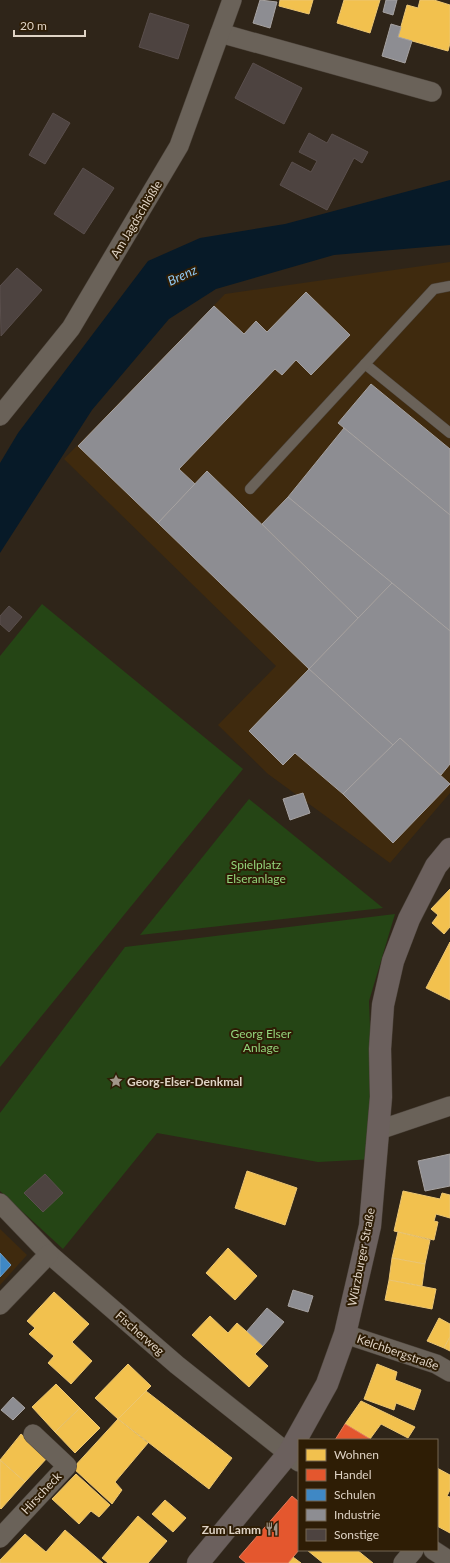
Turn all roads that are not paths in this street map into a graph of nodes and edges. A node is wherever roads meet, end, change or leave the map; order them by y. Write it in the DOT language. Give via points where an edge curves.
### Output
graph roads {
  1 [pos="232,0"];
  2 [pos="220,33"];
  3 [pos="432,92"];
  4 [pos="450,286"];
  5 [pos="365,364"];
  6 [pos="0,416"];
  7 [pos="450,433"];
  8 [pos="250,489"];
  9 [pos="450,849"];
  10 [pos="448,1110"];
  11 [pos="379,1130"];
  12 [pos="0,1202"];
  13 [pos="49,1254"];
  14 [pos="0,1305"];
  15 [pos="345,1334"];
  16 [pos="450,1372"];
  17 [pos="33,1434"];
  18 [pos="302,1439"];
  19 [pos="298,1447"];
  20 [pos="293,1458"];
  21 [pos="0,1538"];
  22 [pos="413,1551"];
  23 [pos="434,1551"];
  24 [pos="450,1561"];
  25 [pos="198,1563"];
  26 [pos="403,1563"];
  1 -- 2 [label="street, Am Jagdschlößle"];
  2 -- 3 [label="street"];
  2 -- 6 [label="street, Am Jagdschlößle" via="178,146 71,328"];
  4 -- 5 [label="lane" via="434,289"];
  5 -- 7 [label="lane"];
  5 -- 8 [label="lane"];
  9 -- 11 [label="main road, Würzburger Straße" via="433,872 409,919 393,961 383,1005"];
  10 -- 11 [label="street"];
  11 -- 15 [label="main road, Würzburger Straße" via="370,1226"];
  12 -- 13 [label="street, Fischerweg"];
  13 -- 14 [label="street"];
  13 -- 20 [label="street, Fischerweg" via="177,1365"];
  15 -- 16 [label="street, Kelchbergstraße" via="436,1364"];
  15 -- 18 [label="main road, Würzburger Straße" via="327,1384"];
  17 -- 21 [label="street, Hirscheck" via="67,1466"];
  19 -- 20 [label="main road, Würzburger Straße"];
  20 -- 25 [label="main road, Würzburger Straße"];
  22 -- 26 [label="street"];
  23 -- 24 [label="street"];
}
